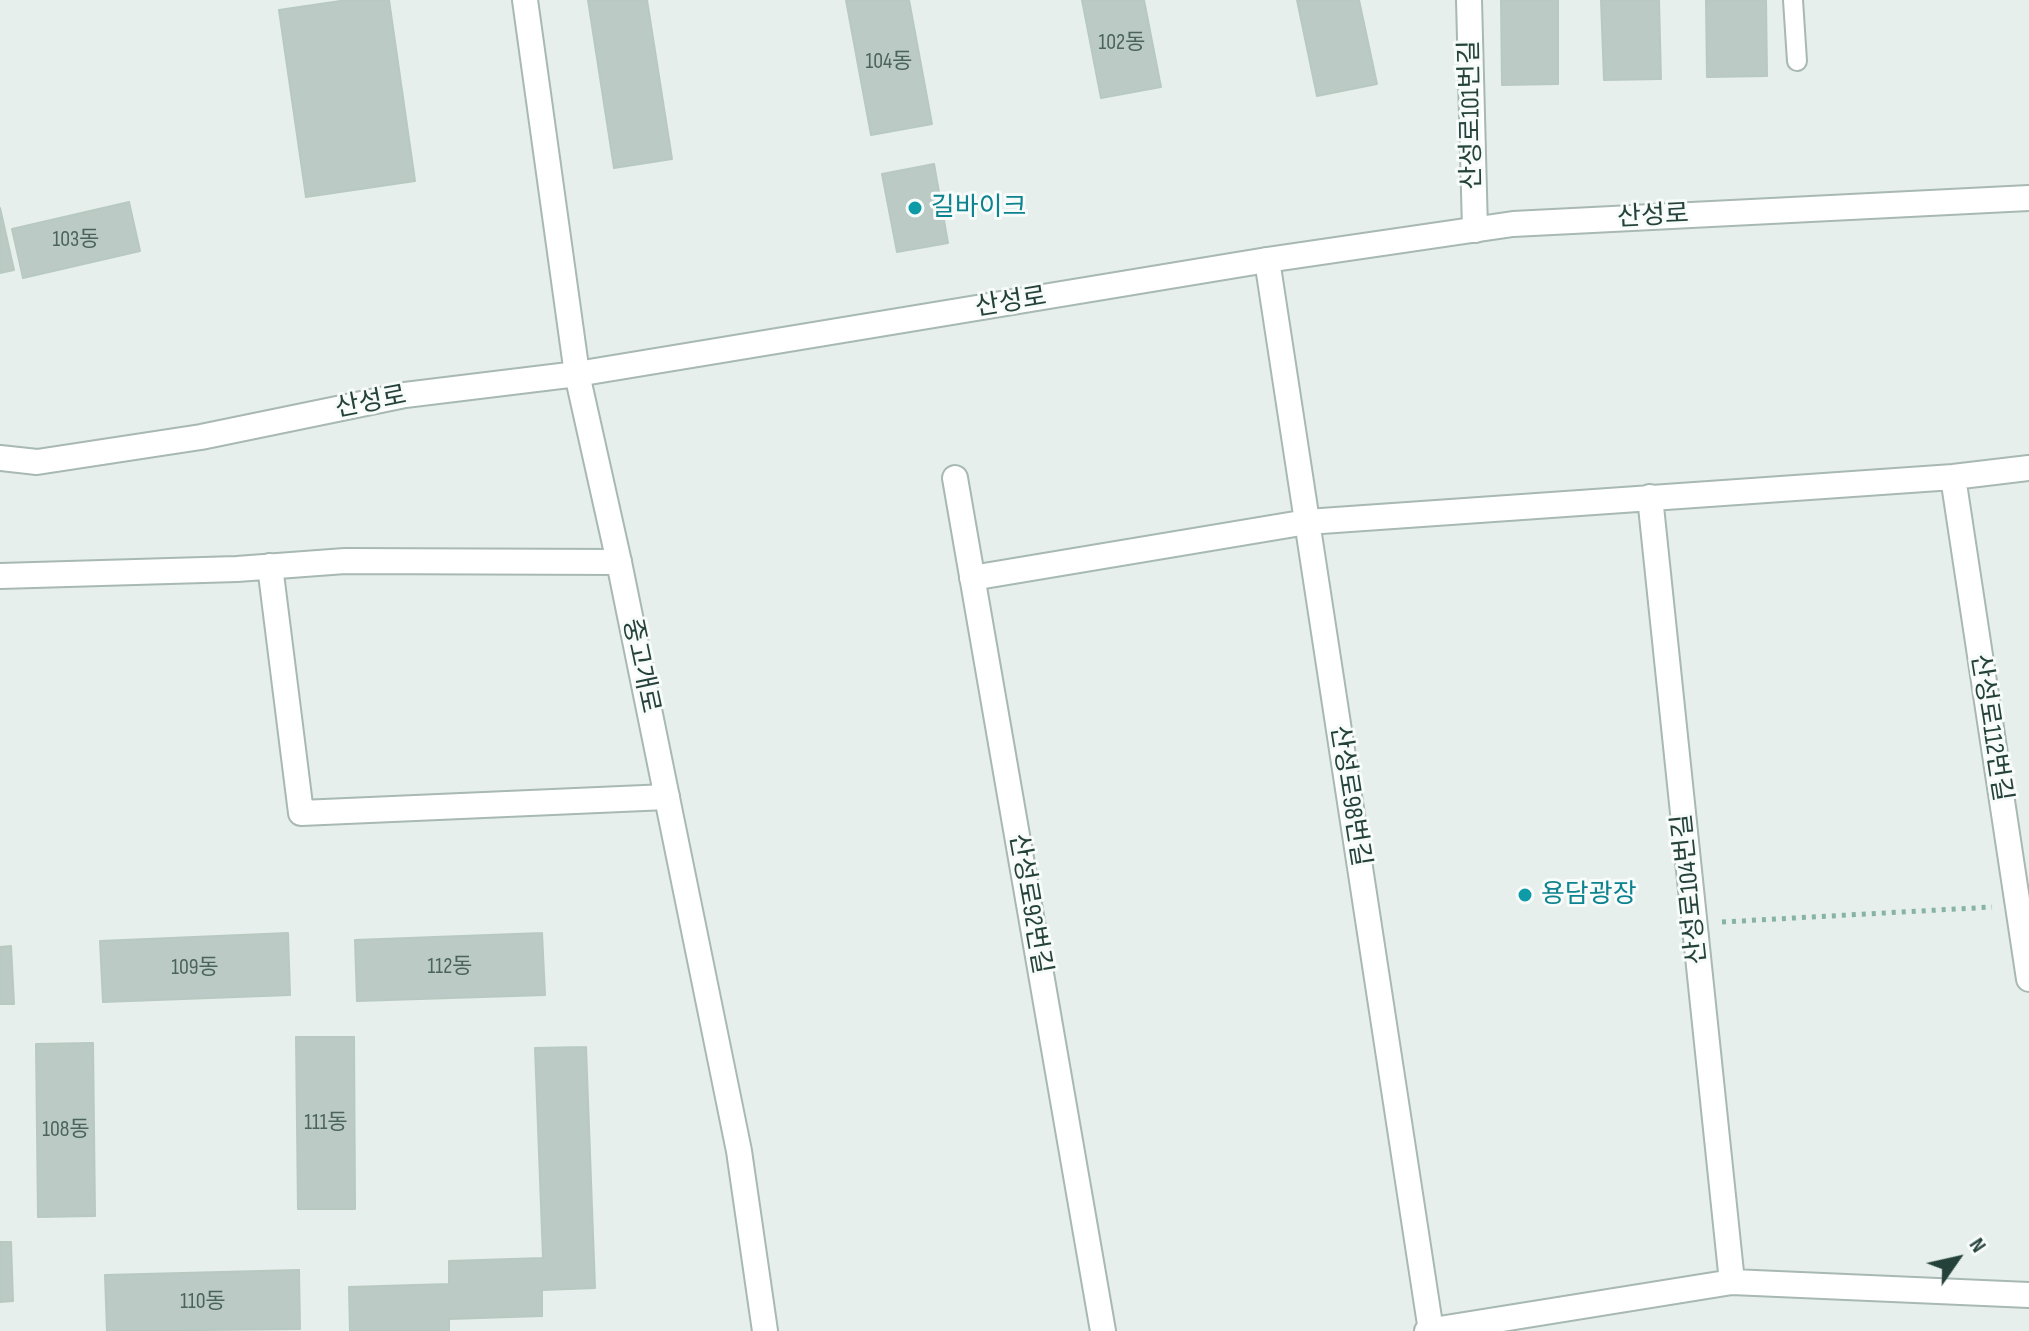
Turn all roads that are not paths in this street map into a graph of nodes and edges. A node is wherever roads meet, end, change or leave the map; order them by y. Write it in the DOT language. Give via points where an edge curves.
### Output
graph roads {
  1 [pos="525,0"];
  2 [pos="1469,0"];
  3 [pos="1793,0"];
  4 [pos="1797,61"];
  5 [pos="2029,198"];
  6 [pos="1475,230"];
  7 [pos="1267,260"];
  8 [pos="577,374"];
  9 [pos="0,458"];
  10 [pos="2029,468"];
  11 [pos="1953,477"];
  12 [pos="955,478"];
  13 [pos="1650,497"];
  14 [pos="1307,522"];
  15 [pos="619,562"];
  16 [pos="270,566"];
  17 [pos="0,576"];
  18 [pos="972,578"];
  19 [pos="667,797"];
  20 [pos="2029,979"];
  21 [pos="1732,1282"];
  22 [pos="2029,1295"];
  23 [pos="765,1331"];
  24 [pos="1103,1331"];
  25 [pos="1429,1331"];
  1 -- 8 [label="street, 중고개로"];
  2 -- 6 [label="street, 산성로101번길"];
  3 -- 4 [label="lane"];
  5 -- 6 [label="street, 산성로"];
  6 -- 7 [label="street, 산성로"];
  7 -- 8 [label="street, 산성로"];
  7 -- 14 [label="street, 산성로98번길"];
  8 -- 9 [label="street, 산성로" via="405,395 201,437 37,462"];
  8 -- 15 [label="street, 중고개로"];
  10 -- 11 [label="street"];
  11 -- 13 [label="street"];
  11 -- 20 [label="street, 산성로112번길"];
  12 -- 18 [label="street, 산성로92번길"];
  13 -- 14 [label="street"];
  13 -- 21 [label="street, 산성로104번길"];
  14 -- 18 [label="street"];
  14 -- 25 [label="street, 산성로98번길"];
  15 -- 16 [label="street" via="345,561"];
  15 -- 19 [label="street, 중고개로"];
  16 -- 17 [label="street"];
  16 -- 19 [label="street" via="301,813"];
  18 -- 24 [label="street, 산성로92번길"];
  19 -- 23 [label="street, 중고개로" via="739,1151"];
  21 -- 22 [label="street"];
  21 -- 25 [label="street"];
}
